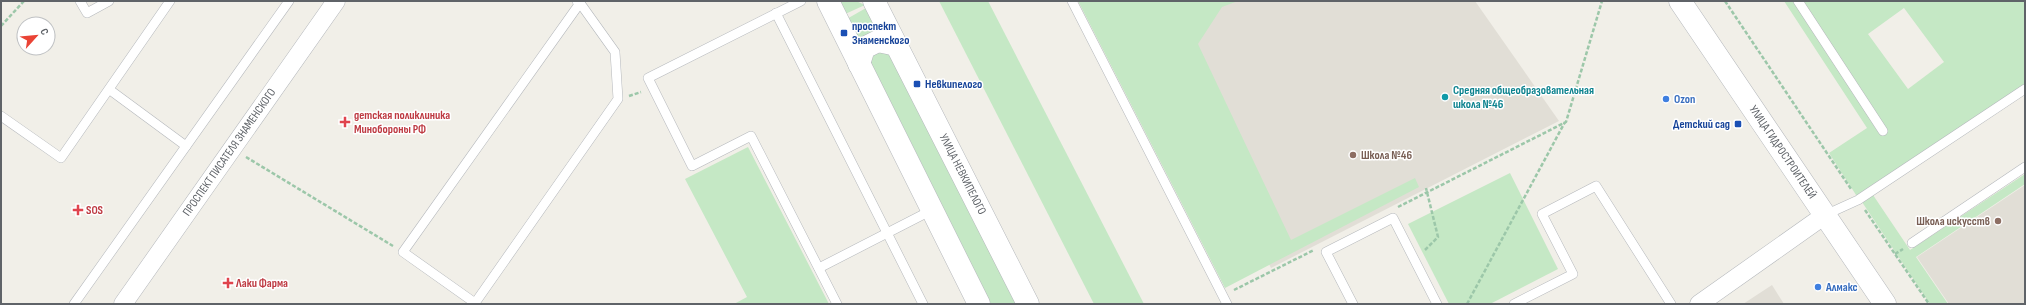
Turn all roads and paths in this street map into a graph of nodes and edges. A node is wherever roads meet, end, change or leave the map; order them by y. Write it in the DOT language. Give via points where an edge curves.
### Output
graph roads {
  1 [pos="24,1"];
  2 [pos="80,1"];
  3 [pos="109,1"];
  4 [pos="170,1"];
  5 [pos="289,1"];
  6 [pos="336,1"];
  7 [pos="802,1"];
  8 [pos="828,1"];
  9 [pos="874,1"];
  10 [pos="1072,1"];
  11 [pos="1602,1"];
  12 [pos="1680,1"];
  13 [pos="1725,1"];
  14 [pos="1798,1"];
  15 [pos="578,2"];
  16 [pos="776,13"];
  17 [pos="1,26"];
  18 [pos="897,45"];
  19 [pos="859,64"];
  20 [pos="654,89"];
  21 [pos="2025,89"];
  22 [pos="110,90"];
  23 [pos="618,99"];
  24 [pos="1,116"];
  25 [pos="1566,122"];
  26 [pos="1883,131"];
  27 [pos="186,146"];
  28 [pos="232,148"];
  29 [pos="2025,167"];
  30 [pos="1426,188"];
  31 [pos="1427,192"];
  32 [pos="1858,200"];
  33 [pos="932,210"];
  34 [pos="1392,210"];
  35 [pos="1825,215"];
  36 [pos="887,233"];
  37 [pos="1912,243"];
  38 [pos="1321,246"];
  39 [pos="403,252"];
  40 [pos="1428,256"];
  41 [pos="819,268"];
  42 [pos="1225,300"];
  43 [pos="74,304"];
  44 [pos="123,304"];
  45 [pos="837,304"];
  46 [pos="923,304"];
  47 [pos="979,304"];
  48 [pos="1028,304"];
  49 [pos="1353,304"];
  50 [pos="1437,304"];
  51 [pos="1466,304"];
  52 [pos="1514,304"];
  53 [pos="1671,304"];
  54 [pos="1699,304"];
  55 [pos="1885,304"];
  56 [pos="1929,304"];
  1 -- 17 [label="path"];
  2 -- 3 [label="lane" via="87,13"];
  4 -- 22 [label="lane"];
  5 -- 27 [label="lane"];
  6 -- 28 [label="street, ПРОСПЕКТ ПИСАТЕЛЯ ЗНАМЕНСКОГО"];
  7 -- 16 [label="lane"];
  8 -- 19 [label="street"];
  9 -- 18 [label="street, УЛИЦА НЕВКИПЕЛОГО"];
  10 -- 42 [label="lane"];
  11 -- 25 [label="path"];
  12 -- 35 [label="street, УЛИЦА ГИДРОСТРОИТЕЛЕЙ"];
  13 -- 32 [label="path"];
  14 -- 26 [label="lane"];
  15 -- 23 [label="lane" via="615,52"];
  15 -- 39 [label="lane"];
  16 -- 20 [label="lane" via="648,78"];
  16 -- 36 [label="lane"];
  18 -- 19 [label="street" via="878,41 864,48"];
  18 -- 48 [label="street, УЛИЦА НЕВКИПЕЛОГО"];
  19 -- 33 [label="street"];
  20 -- 23 [label="path"];
  20 -- 41 [label="lane" via="692,166 751,136"];
  21 -- 32 [label="lane"];
  22 -- 24 [label="lane" via="61,158"];
  22 -- 27 [label="lane"];
  23 -- 39 [label="lane" via="475,303"];
  25 -- 31 [label="path"];
  25 -- 51 [label="path"];
  27 -- 43 [label="lane"];
  28 -- 39 [label="path"];
  28 -- 44 [label="street, ПРОСПЕКТ ПИСАТЕЛЯ ЗНАМЕНСКОГО"];
  29 -- 37 [label="lane"];
  30 -- 31 [label="path"];
  31 -- 34 [label="path"];
  31 -- 40 [label="path" via="1438,237 1425,249"];
  32 -- 35 [label="lane"];
  32 -- 56 [label="path"];
  33 -- 36 [label="lane"];
  33 -- 47 [label="street"];
  35 -- 54 [label="street"];
  35 -- 55 [label="street, УЛИЦА ГИДРОСТРОИТЕЛЕЙ"];
  36 -- 41 [label="lane"];
  36 -- 46 [label="lane"];
  38 -- 42 [label="path"];
  41 -- 45 [label="lane"];
  49 -- 50 [label="lane" via="1326,252 1393,218"];
  52 -- 53 [label="lane" via="1572,274 1542,214 1596,186"];
}
